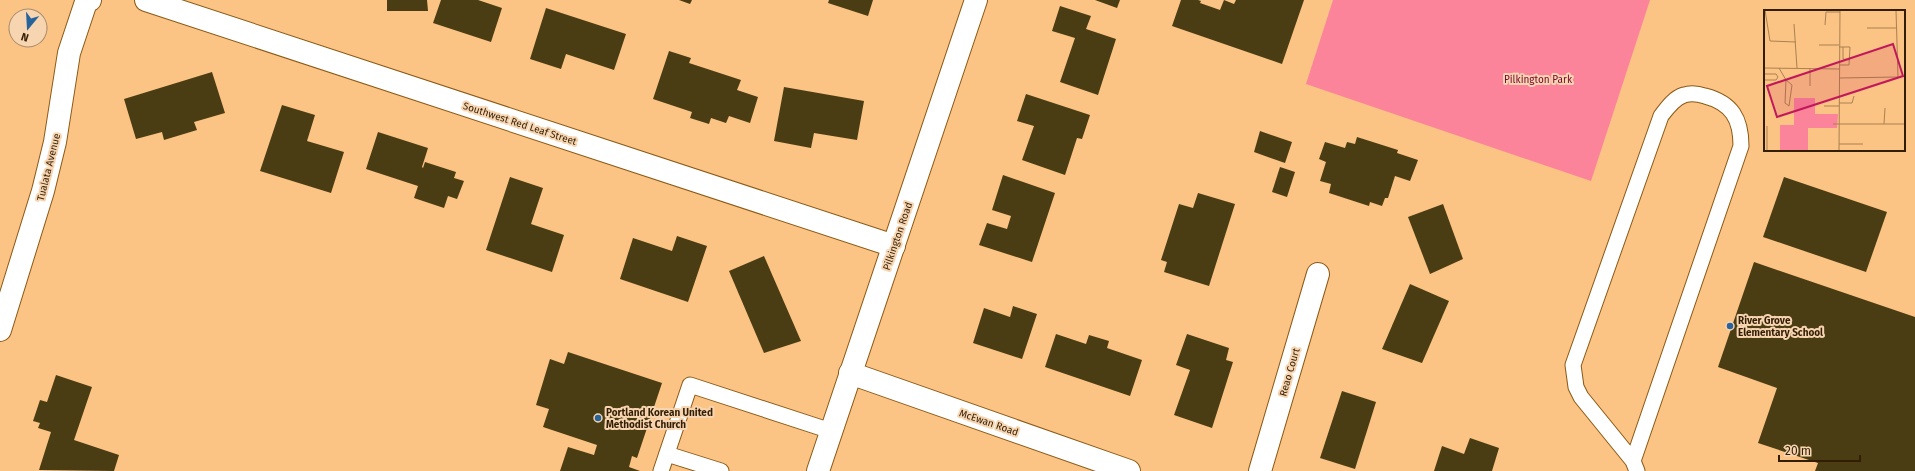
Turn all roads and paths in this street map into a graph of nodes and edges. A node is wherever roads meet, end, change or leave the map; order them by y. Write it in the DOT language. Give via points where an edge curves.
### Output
graph roads {
  1 [pos="146,0"];
  2 [pos="976,0"];
  3 [pos="88,1"];
  4 [pos="894,246"];
  5 [pos="1318,274"];
  6 [pos="6,294"];
  7 [pos="0,330"];
  8 [pos="850,373"];
  9 [pos="831,431"];
  10 [pos="667,454"];
  11 [pos="1635,466"];
  12 [pos="661,471"];
  13 [pos="721,471"];
  14 [pos="818,471"];
  15 [pos="1129,471"];
  16 [pos="1260,471"];
  1 -- 4 [label="street, Southwest Red Leaf Street"];
  2 -- 4 [label="street, Pilkington Road"];
  3 -- 6 [label="street, Tualata Avenue" via="69,53 55,142 43,191"];
  4 -- 8 [label="street, Pilkington Road"];
  5 -- 16 [label="street, Reao Court"];
  6 -- 7 [label="street, Tualata Avenue"];
  8 -- 9 [label="street, Pilkington Road"];
  8 -- 15 [label="street, McEwan Road"];
  9 -- 10 [label="lane" via="690,385"];
  9 -- 14 [label="street, Pilkington Road"];
  10 -- 12 [label="lane"];
  10 -- 13 [label="lane"];
  11 -- 11 [label="lane" via="1741,146 1741,132 1736,117 1728,106 1714,98 1698,94 1684,95 1670,104 1661,116 1573,365 1576,387 1581,397"];
}
